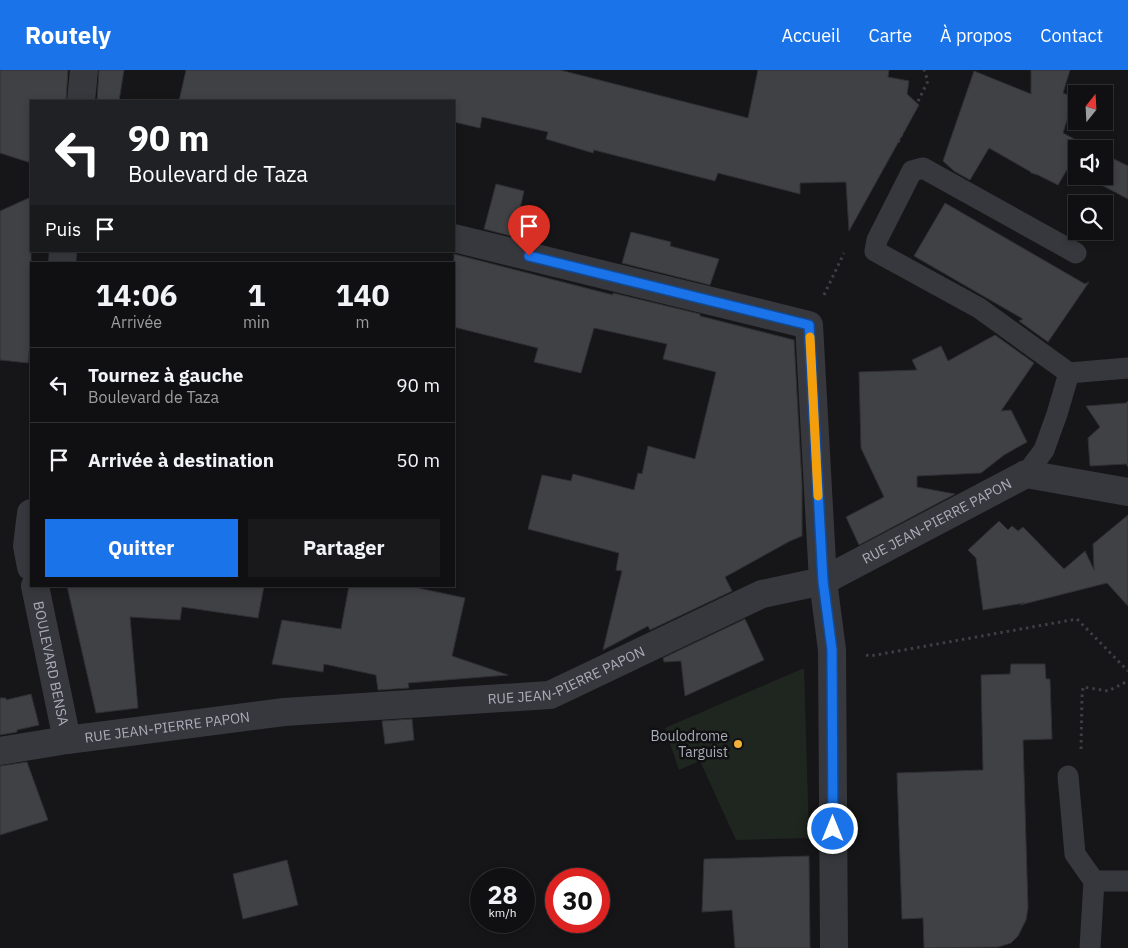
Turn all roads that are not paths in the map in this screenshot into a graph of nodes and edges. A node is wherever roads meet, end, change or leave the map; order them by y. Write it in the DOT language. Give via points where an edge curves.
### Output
graph roads {
  1 [pos="84,70"];
  2 [pos="81,100"];
  3 [pos="455,238"];
  4 [pos="1076,253"];
  5 [pos="1128,368"];
  6 [pos="1069,373"];
  7 [pos="1026,474"];
  8 [pos="1128,492"];
  9 [pos="30,521"];
  10 [pos="30,561"];
  11 [pos="823,581"];
  12 [pos="35,587"];
  13 [pos="67,740"];
  14 [pos="0,752"];
  15 [pos="1068,776"];
  16 [pos="1128,881"];
  17 [pos="1094,882"];
  18 [pos="834,948"];
  19 [pos="1090,948"];
  1 -- 2 [label="street"];
  3 -- 11 [label="street" via="809,325"];
  4 -- 6 [label="lane" via="923,168 912,172 877,240 876,251 979,308"];
  5 -- 6 [label="lane"];
  6 -- 7 [label="lane" via="1044,450"];
  7 -- 8 [label="street"];
  7 -- 11 [label="street, RUE JEAN-PIERRE PAPON"];
  9 -- 10 [label="street" via="27,546"];
  11 -- 13 [label="street, RUE JEAN-PIERRE PAPON" via="762,594 550,695 284,712"];
  11 -- 18 [label="street" via="832,650"];
  12 -- 13 [label="street, BOULEVARD BENSA"];
  13 -- 14 [label="street, RUE JEAN-PIERRE PAPON"];
  15 -- 17 [label="lane" via="1075,854"];
  16 -- 17 [label="lane"];
  17 -- 19 [label="lane"];
}
